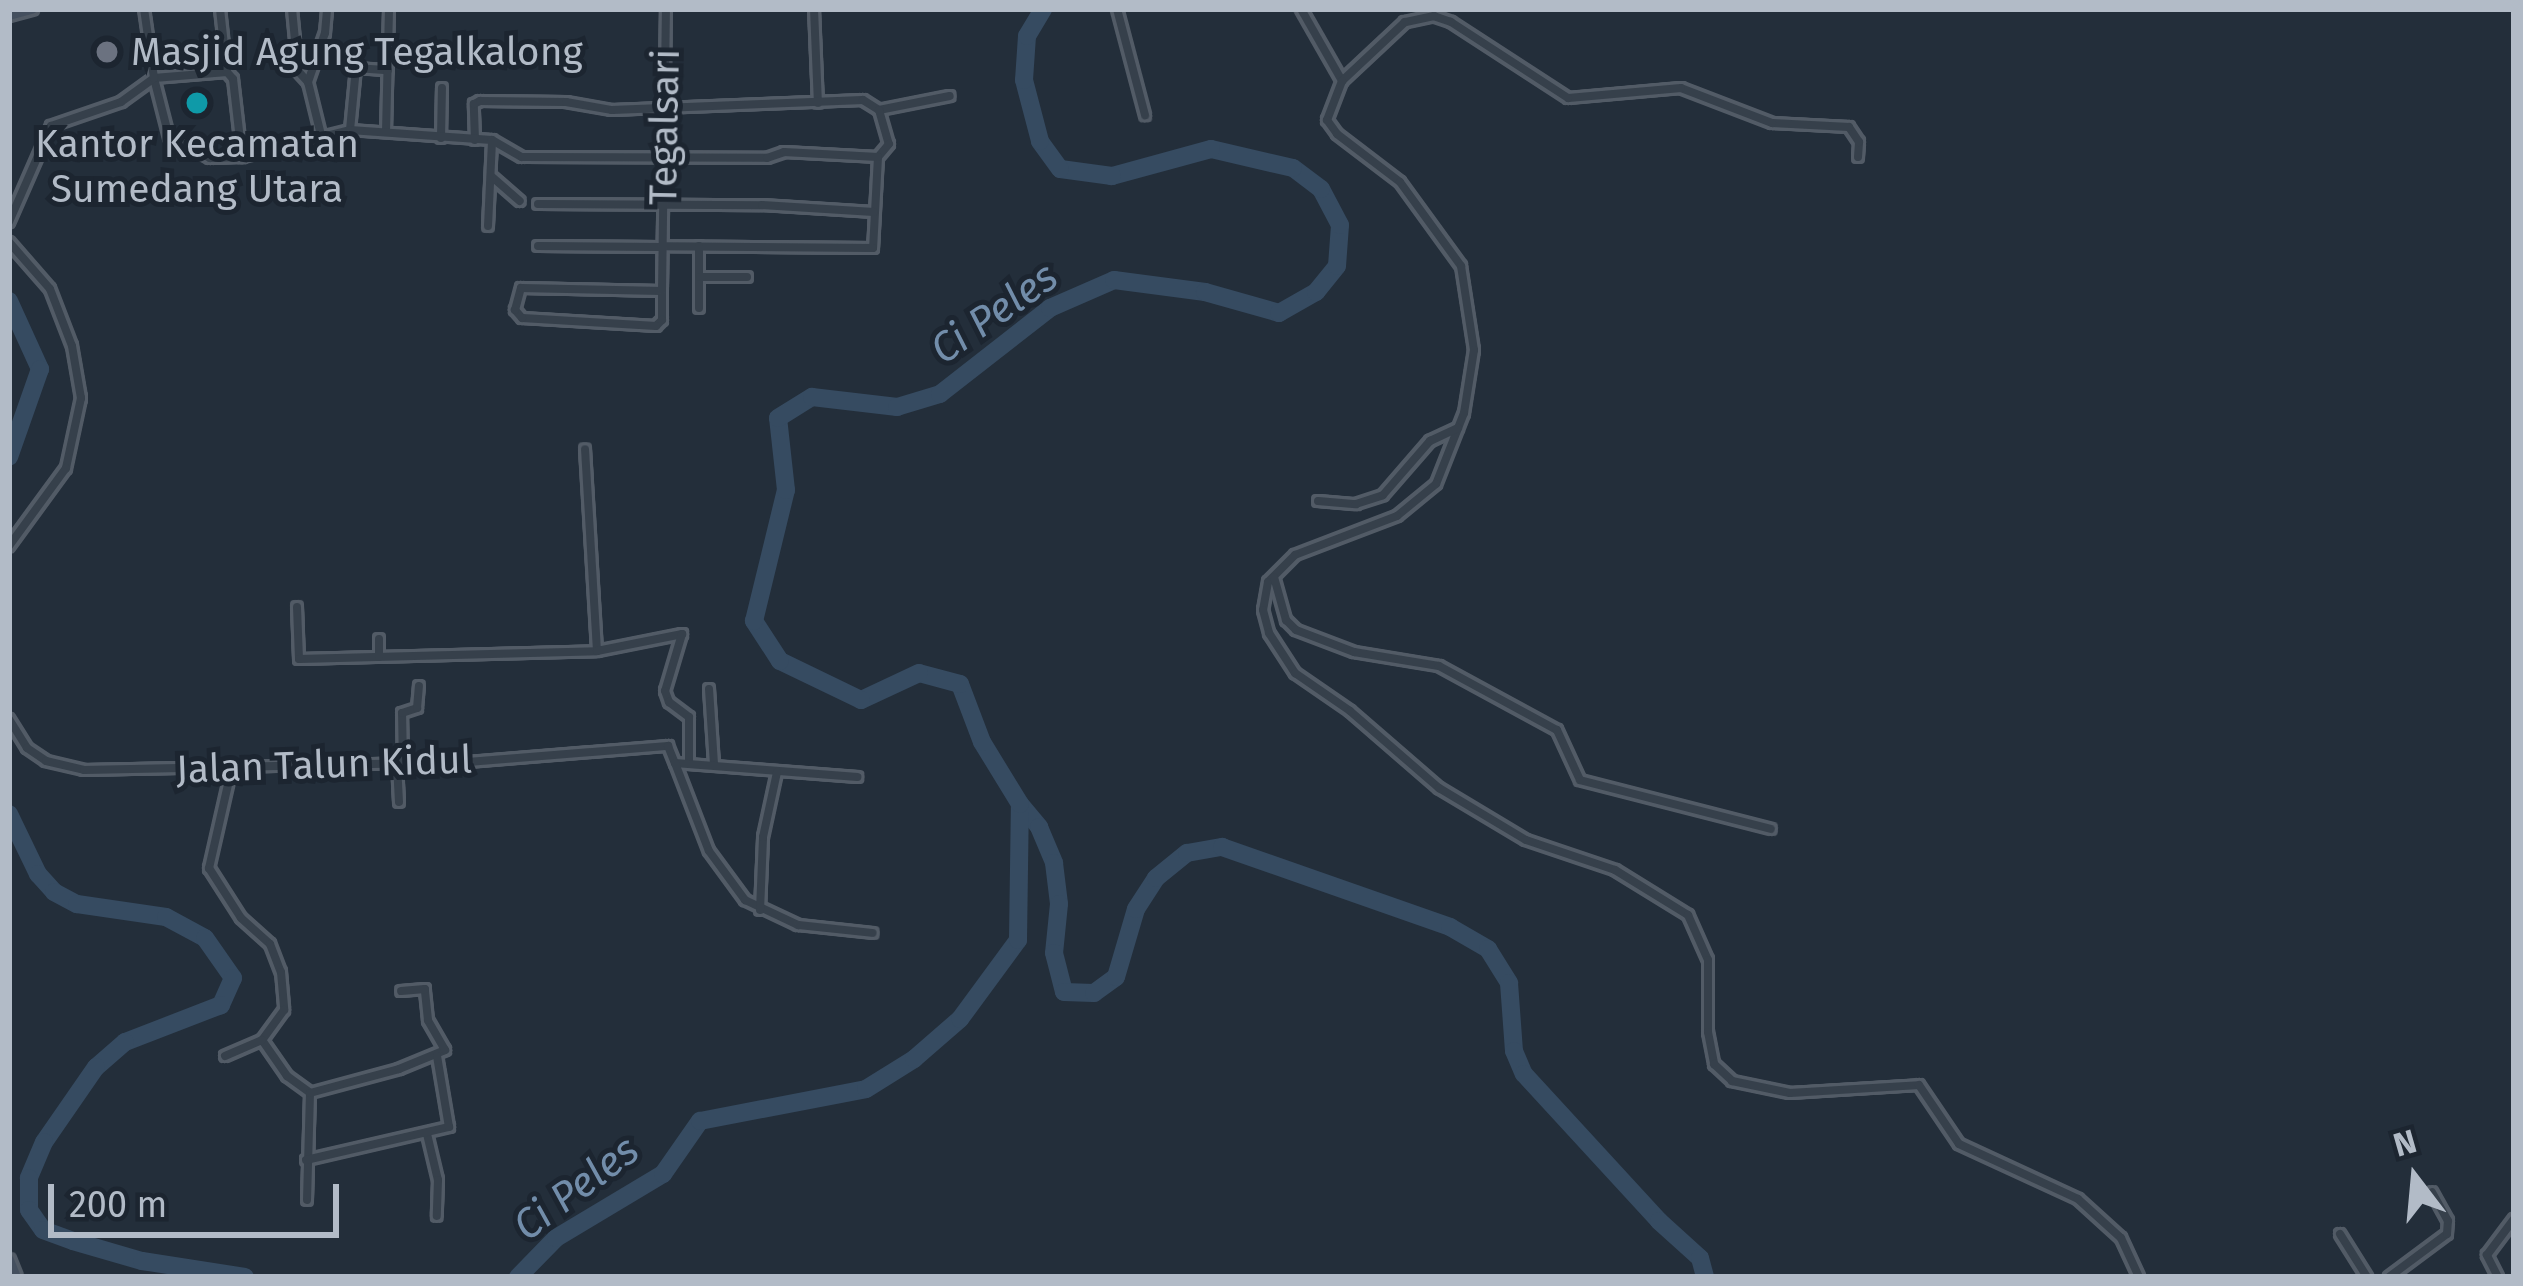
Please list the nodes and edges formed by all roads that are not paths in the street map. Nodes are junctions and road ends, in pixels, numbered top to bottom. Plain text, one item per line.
1 (32, 9) edge
2 (144, 9) edge
3 (220, 9) edge
4 (292, 9) edge
5 (327, 9) edge
6 (389, 9) edge
7 (666, 9) edge
8 (814, 9) edge
9 (1117, 9) edge
10 (1301, 9) edge
11 (15, 12) edge
12 (389, 70) junction
13 (227, 72) junction
14 (154, 78) junction
15 (1342, 81) junction
16 (308, 82) junction
17 (442, 88) dead end
18 (950, 96) dead end
19 (818, 104) junction
20 (668, 109) junction
21 (880, 110) junction
22 (1145, 115) dead end
23 (350, 130) junction
24 (386, 132) junction
25 (321, 135) junction
26 (441, 138) junction
27 (475, 140) junction
28 (492, 140) junction
29 (242, 157) junction
30 (665, 157) junction
31 (878, 157) junction
32 (1858, 157) dead end
33 (491, 176) junction
34 (520, 201) dead end
35 (538, 204) dead end
36 (663, 204) junction
37 (874, 212) junction
38 (9, 223) edge
39 (488, 226) dead end
40 (9, 242) edge
41 (538, 246) dead end
42 (662, 246) junction
43 (699, 246) junction
44 (700, 277) junction
45 (746, 277) dead end
46 (662, 291) junction
47 (699, 308) dead end
48 (1459, 428) junction
49 (585, 448) dead end
50 (1318, 501) dead end
51 (9, 546) edge
52 (1274, 575) junction
53 (298, 607) dead end
54 (379, 639) dead end
55 (597, 651) junction
56 (379, 656) junction
57 (419, 686) dead end
58 (709, 689) dead end
59 (9, 719) edge
60 (675, 763) junction
61 (689, 763) junction
62 (400, 764) junction
63 (714, 764) junction
64 (232, 767) junction
65 (778, 772) junction
66 (857, 777) dead end
67 (399, 802) dead end
68 (1771, 830) dead end
69 (760, 910) junction
70 (873, 933) dead end
71 (401, 991) dead end
72 (262, 1040) junction
73 (225, 1056) dead end
74 (436, 1056) junction
75 (310, 1093) junction
76 (427, 1134) junction
77 (305, 1160) junction
78 (2432, 1192) dead end
79 (307, 1200) dead end
80 (437, 1216) dead end
81 (2514, 1219) edge
82 (2341, 1234) dead end
83 (9, 1260) edge
84 (16, 1277) edge
85 (2140, 1277) edge
86 (2367, 1277) edge
87 (2390, 1277) edge
88 (2498, 1277) edge

1 - 11 street
2 - 14 street
3 - 13 street
4 - 16 street
5 - 16 street
6 - 12 street
7 - 20 street, Tegalsari
8 - 19 street
9 - 22 street
10 - 15 street
12 - 23 street
12 - 24 street
13 - 14 street
13 - 29 street
14 - 29 street
14 - 38 street
15 - 32 street
15 - 48 street
16 - 25 street
17 - 26 street
18 - 21 street
19 - 20 street
19 - 21 street
20 - 27 street
20 - 30 street, Tegalsari
21 - 31 street
23 - 24 street
23 - 25 street
24 - 26 street
25 - 29 street
26 - 27 street
27 - 28 street
28 - 30 street
28 - 33 street
30 - 31 street
30 - 36 street, Tegalsari
31 - 37 street
33 - 34 street
33 - 39 street
35 - 36 street
36 - 37 street
36 - 42 street, Tegalsari
37 - 43 street
40 - 51 street
41 - 42 street
42 - 43 street
42 - 46 street, Tegalsari
43 - 44 street
44 - 45 street
44 - 47 street
46 - 46 street
48 - 50 street
48 - 52 street
49 - 55 street
52 - 68 street
52 - 85 street
53 - 56 street
54 - 56 street
55 - 56 street
55 - 61 street
57 - 62 street
58 - 63 street
59 - 64 street, Jalan Talun Kidul
60 - 61 street
60 - 62 street, Jalan Talun Kidul
60 - 69 street
61 - 63 street
62 - 64 street, Jalan Talun Kidul
62 - 67 street
63 - 65 street
64 - 72 street
65 - 66 street
65 - 69 street
69 - 70 street
71 - 74 street
72 - 73 street
72 - 75 street
74 - 75 street
74 - 76 street
75 - 77 street
76 - 77 street
76 - 80 street
77 - 79 street
78 - 87 street
81 - 88 street
82 - 86 street
83 - 84 street

